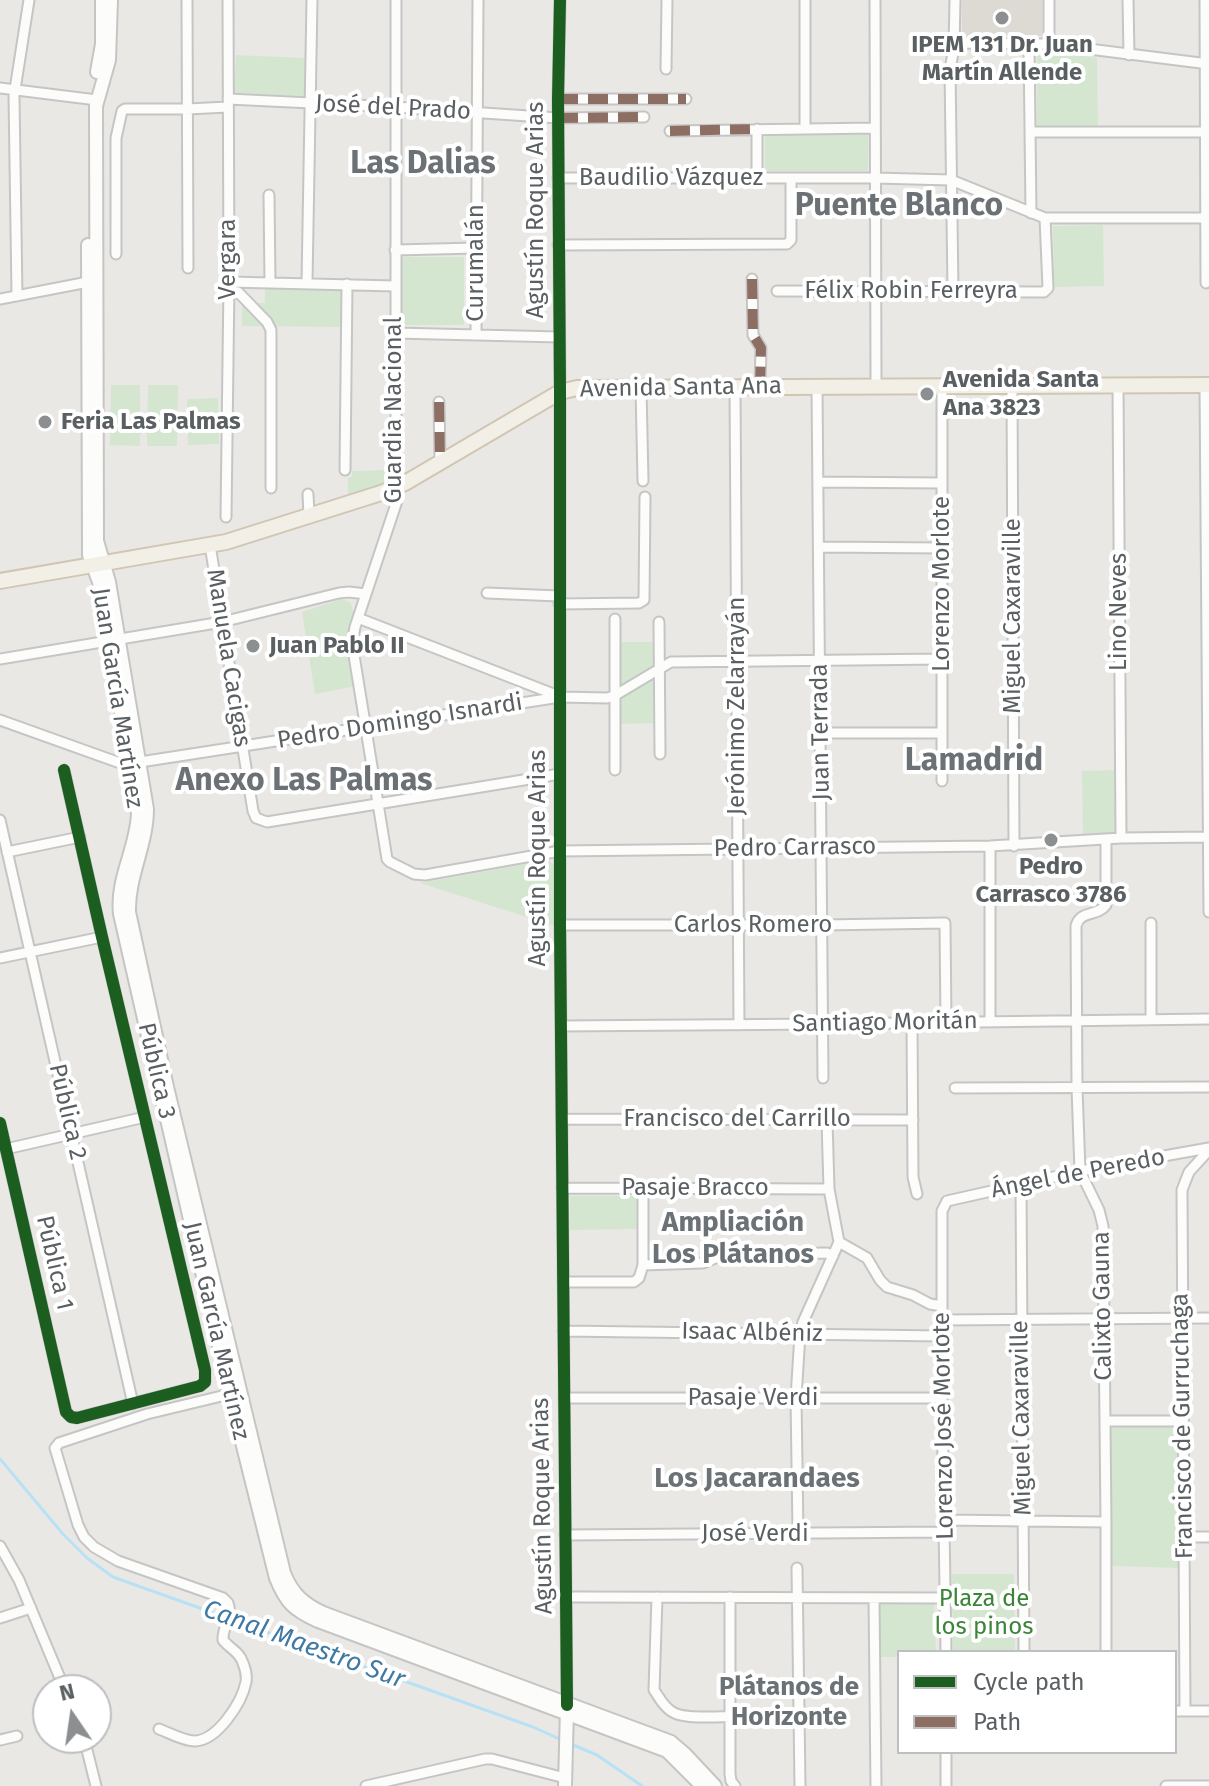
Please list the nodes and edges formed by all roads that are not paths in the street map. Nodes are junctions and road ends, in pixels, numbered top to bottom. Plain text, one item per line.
1 (29, 0) edge
2 (102, 0) edge
3 (111, 0) edge
4 (187, 0) edge
5 (228, 0) edge
6 (312, 0) edge
7 (396, 0) edge
8 (478, 0) edge
9 (560, 0) edge
10 (667, 0) edge
11 (805, 0) edge
12 (875, 0) edge
13 (955, 0) edge
14 (1049, 0) edge
15 (1128, 0) edge
16 (1205, 0) edge
17 (955, 43) junction
18 (1029, 44) junction
19 (1049, 44) junction
20 (1129, 55) junction
21 (1207, 64) edge
22 (666, 69) dead end
23 (0, 88) edge
24 (15, 89) junction
25 (558, 99) junction
26 (686, 99) dead end
27 (93, 100) junction
28 (228, 103) junction
29 (310, 103) junction
30 (395, 107) junction
31 (187, 109) junction
32 (477, 113) junction
33 (644, 117) dead end
34 (558, 118) junction
35 (875, 128) junction
36 (757, 129) junction
37 (805, 129) junction
38 (670, 131) dead end
39 (1030, 132) junction
40 (1207, 132) edge
41 (558, 178) junction
42 (757, 178) junction
43 (875, 178) junction
44 (791, 179) junction
45 (951, 180) junction
46 (269, 195) dead end
47 (1031, 213) junction
48 (1045, 218) junction
49 (1208, 218) edge
50 (558, 245) junction
51 (476, 248) junction
52 (395, 250) junction
53 (116, 254) dead end
54 (188, 268) dead end
55 (752, 279) dead end
56 (88, 282) junction
57 (270, 282) junction
58 (307, 283) junction
59 (1206, 283) dead end
60 (347, 284) junction
61 (395, 286) junction
62 (229, 287) junction
63 (777, 291) dead end
64 (877, 291) junction
65 (953, 291) junction
66 (17, 296) junction
67 (0, 299) edge
68 (395, 333) junction
69 (476, 335) junction
70 (559, 337) junction
71 (1118, 385) junction
72 (1207, 385) edge
73 (876, 386) junction
74 (942, 386) junction
75 (1012, 386) junction
76 (735, 387) junction
77 (760, 387) junction
78 (817, 387) junction
79 (641, 388) junction
80 (560, 392) junction
81 (439, 402) dead end
82 (440, 461) junction
83 (345, 470) dead end
84 (643, 481) dead end
85 (818, 482) junction
86 (942, 483) junction
87 (397, 487) junction
88 (271, 488) dead end
89 (308, 494) dead end
90 (645, 497) dead end
91 (309, 515) junction
92 (226, 517) dead end
93 (210, 545) junction
94 (819, 547) junction
95 (942, 548) junction
96 (98, 564) junction
97 (0, 581) edge
98 (487, 593) dead end
99 (366, 594) junction
100 (559, 600) junction
101 (358, 618) junction
102 (615, 619) dead end
103 (222, 622) junction
104 (659, 622) dead end
105 (114, 641) junction
106 (0, 659) edge
107 (942, 659) junction
108 (820, 661) junction
109 (737, 662) junction
110 (659, 669) junction
111 (614, 696) junction
112 (560, 697) junction
113 (1208, 702) edge
114 (0, 720) edge
115 (365, 727) junction
116 (821, 733) junction
117 (942, 733) junction
118 (243, 746) junction
119 (660, 754) dead end
120 (135, 763) junction
121 (64, 770) dead end
122 (615, 770) dead end
123 (560, 774) junction
124 (942, 781) dead end
125 (378, 804) junction
126 (0, 820) edge
127 (80, 837) junction
128 (1208, 837) edge
129 (1121, 838) junction
130 (1106, 839) junction
131 (990, 846) junction
132 (1014, 846) junction
133 (822, 848) junction
134 (738, 849) junction
135 (560, 851) junction
136 (7, 852) junction
137 (387, 859) joint
138 (1209, 912) edge
139 (1151, 923) dead end
140 (560, 925) junction
141 (738, 925) junction
142 (823, 925) junction
143 (102, 937) junction
144 (31, 952) junction
145 (0, 958) edge
146 (1151, 1019) junction
147 (1209, 1019) edge
148 (1076, 1020) junction
149 (990, 1021) junction
150 (912, 1022) junction
151 (946, 1022) junction
152 (824, 1024) junction
153 (739, 1025) junction
154 (561, 1026) junction
155 (823, 1078) dead end
156 (1209, 1087) edge
157 (955, 1088) dead end
158 (1077, 1088) junction
159 (145, 1117) junction
160 (562, 1119) junction
161 (827, 1120) junction
162 (913, 1120) junction
163 (0, 1123) edge
164 (72, 1134) junction
165 (6, 1149) junction
166 (1209, 1149) edge
167 (1080, 1171) junction
168 (1021, 1185) junction
169 (562, 1188) junction
170 (643, 1188) junction
171 (829, 1189) junction
172 (917, 1194) dead end
173 (947, 1201) joint
174 (839, 1242) junction
175 (833, 1256) junction
176 (643, 1265) junction
177 (563, 1282) junction
178 (942, 1306) junction
179 (1181, 1318) junction
180 (1209, 1318) edge
181 (1104, 1319) junction
182 (942, 1320) junction
183 (1021, 1320) junction
184 (563, 1331) junction
185 (800, 1334) junction
186 (942, 1336) junction
187 (230, 1394) junction
188 (564, 1398) junction
189 (796, 1398) junction
190 (942, 1398) junction
191 (133, 1404) junction
192 (1105, 1421) junction
193 (1182, 1421) junction
194 (945, 1520) junction
195 (1023, 1522) junction
196 (1106, 1522) junction
197 (945, 1532) junction
198 (798, 1533) junction
199 (565, 1535) junction
200 (1184, 1537) junction
201 (1209, 1537) edge
202 (0, 1546) edge
203 (797, 1568) dead end
204 (574, 1597) dead end
205 (657, 1597) junction
206 (730, 1597) junction
207 (798, 1597) junction
208 (874, 1598) junction
209 (946, 1598) junction
210 (31, 1608) junction
211 (0, 1618) edge
212 (946, 1650) edge
213 (1024, 1650) edge
214 (1106, 1650) edge
215 (58, 1674) edge
216 (567, 1710) junction
217 (1180, 1711) edge
218 (1209, 1711) edge
219 (730, 1717) junction
220 (159, 1729) dead end
221 (17, 1736) dead end
222 (0, 1740) edge
223 (88, 1754) edge
224 (946, 1754) edge
225 (411, 1781) edge
226 (565, 1782) edge
227 (96, 1786) edge
228 (366, 1786) edge
229 (702, 1786) edge
230 (715, 1786) edge
231 (735, 1786) edge
232 (800, 1786) edge
233 (876, 1786) edge
234 (946, 1786) edge
235 (1166, 1786) edge
236 (1209, 1786) edge

1 - 24 street
2 - 27 main road, Juan García Martínez
3 - 27 main road, Juan García Martínez
4 - 31 street
5 - 28 street, Vergara
6 - 29 street
7 - 30 street, Guardia Nacional
8 - 32 street, Curumalán
9 - 25 street, Agustín Roque Arias
10 - 22 street
11 - 37 street
12 - 35 street
13 - 17 street
14 - 19 street
15 - 20 street
16 - 21 street
17 - 18 street
17 - 45 street
18 - 19 street
18 - 39 street
19 - 20 street
20 - 21 street
21 - 40 street
23 - 24 street
24 - 27 street
24 - 66 street
25 - 26 street
25 - 34 street, Agustín Roque Arias
27 - 56 main road, Juan García Martínez
27 - 96 main road, Juan García Martínez
28 - 29 street, José del Prado
28 - 31 street, José del Prado
28 - 62 street, Vergara
29 - 30 street, José del Prado
29 - 58 street
30 - 32 street, José del Prado
30 - 52 street, Guardia Nacional
31 - 53 street, José del Prado
31 - 54 street
32 - 34 street, José del Prado
32 - 51 street, Curumalán
33 - 34 street, José del Prado
34 - 41 street, Agustín Roque Arias
35 - 37 street
35 - 43 street
36 - 37 street
36 - 38 street
36 - 42 street
39 - 40 street
39 - 47 street
40 - 49 street
41 - 42 street, Baudilio Vázquez
41 - 50 street, Agustín Roque Arias
42 - 44 street, Baudilio Vázquez
43 - 44 street, Baudilio Vázquez
43 - 45 street, Baudilio Vázquez
43 - 64 street
44 - 50 street
45 - 47 street, Baudilio Vázquez
45 - 65 street
46 - 57 street
47 - 48 street, Baudilio Vázquez
48 - 49 street, Baudilio Vázquez
48 - 65 street, Félix Robin Ferreyra
49 - 59 street
50 - 70 street, Agustín Roque Arias
51 - 52 street
51 - 69 street, Curumalán
52 - 61 street, Guardia Nacional
55 - 77 street
56 - 66 street
56 - 96 main road, Juan García Martínez
57 - 58 street
57 - 62 street
58 - 60 street
60 - 61 street
60 - 83 street
61 - 68 street, Guardia Nacional
62 - 88 street
62 - 92 street, Vergara
63 - 64 street, Félix Robin Ferreyra
64 - 65 street, Félix Robin Ferreyra
64 - 73 street
66 - 67 street
68 - 69 street
68 - 87 street, Guardia Nacional
69 - 70 street
70 - 80 street, Agustín Roque Arias
71 - 72 main road, Avenida Santa Ana
71 - 75 main road, Avenida Santa Ana
71 - 129 street, Lino Neves
72 - 113 street
73 - 74 main road, Avenida Santa Ana
73 - 78 main road, Avenida Santa Ana
74 - 75 main road, Avenida Santa Ana
74 - 86 street, Lorenzo Morlote
75 - 132 street, Miguel Caxaraville
76 - 77 main road, Avenida Santa Ana
76 - 79 main road, Avenida Santa Ana
76 - 109 street, Jerónimo Zelarrayán
77 - 78 main road, Avenida Santa Ana
78 - 85 street, Juan Terrada
79 - 80 main road, Avenida Santa Ana
79 - 84 street
80 - 82 main road, Avenida Santa Ana
80 - 100 street, Agustín Roque Arias
81 - 82 street
82 - 87 main road, Avenida Santa Ana
85 - 86 street
85 - 94 street, Juan Terrada
86 - 95 street, Lorenzo Morlote
87 - 91 main road, Avenida Santa Ana
87 - 99 street, Guardia Nacional
89 - 91 street
90 - 100 street
91 - 93 main road, Avenida Santa Ana
93 - 96 main road, Avenida Santa Ana
93 - 103 street, Manuela Cacigas
94 - 95 street
94 - 108 street, Juan Terrada
95 - 107 street, Lorenzo Morlote
96 - 97 main road, Avenida Santa Ana
96 - 105 main road, Juan García Martínez
98 - 100 street
99 - 101 street, Guardia Nacional
99 - 103 street
100 - 112 street, Agustín Roque Arias
101 - 112 street
101 - 115 street, Guardia Nacional
102 - 111 street
103 - 105 street
103 - 118 street, Manuela Cacigas
104 - 110 street
105 - 106 street
105 - 120 main road, Juan García Martínez
107 - 108 street, Pedro Domingo Isnardi
107 - 117 street, Lorenzo Morlote
108 - 109 street, Pedro Domingo Isnardi
108 - 116 street, Juan Terrada
109 - 110 street, Pedro Domingo Isnardi
109 - 134 street, Jerónimo Zelarrayán
110 - 111 street, Pedro Domingo Isnardi
110 - 119 street
111 - 112 street, Pedro Domingo Isnardi
111 - 122 street
112 - 115 street, Pedro Domingo Isnardi
112 - 123 street, Agustín Roque Arias
113 - 128 street
114 - 120 street, Pedro Domingo Isnardi
115 - 118 street, Pedro Domingo Isnardi
115 - 125 street, Guardia Nacional
116 - 117 street
116 - 133 street, Juan Terrada
117 - 124 street, Lorenzo Morlote
118 - 120 street, Pedro Domingo Isnardi
118 - 125 street, Manuela Cacigas
120 - 187 main road, Juan García Martínez
120 - 216 main road, Juan García Martínez
121 - 127 street, Pública 3
123 - 125 street
123 - 135 street, Agustín Roque Arias
125 - 137 street, Guardia Nacional
126 - 136 street, Pública 2
127 - 136 street
127 - 143 street, Pública 3
128 - 129 street, Pedro Carrasco
128 - 138 street
129 - 130 street, Pedro Carrasco
130 - 132 street, Pedro Carrasco
130 - 148 street, Calixto Gauna
131 - 132 street, Pedro Carrasco
131 - 133 street, Pedro Carrasco
131 - 149 street
133 - 134 street, Pedro Carrasco
133 - 142 street, Juan Terrada
134 - 135 street, Pedro Carrasco
134 - 141 street, Jerónimo Zelarrayán
135 - 137 street, Pedro Carrasco
135 - 140 street, Agustín Roque Arias
136 - 144 street, Pública 2
139 - 146 street
140 - 141 street, Carlos Romero
140 - 154 street, Agustín Roque Arias
141 - 142 street, Carlos Romero
141 - 153 street, Jerónimo Zelarrayán
142 - 151 street, Carlos Romero
142 - 152 street, Juan Terrada
143 - 144 street
143 - 159 street, Pública 3
144 - 145 street
144 - 164 street, Pública 2
146 - 147 street, Santiago Moritán
146 - 148 street, Santiago Moritán
148 - 149 street, Santiago Moritán
148 - 158 street, Calixto Gauna
149 - 151 street, Santiago Moritán
150 - 151 street, Santiago Moritán
150 - 152 street, Santiago Moritán
150 - 162 street
152 - 153 street, Santiago Moritán
152 - 155 street, Juan Terrada
153 - 154 street, Santiago Moritán
154 - 160 street, Agustín Roque Arias
156 - 158 street
157 - 158 street
158 - 167 street, Calixto Gauna
159 - 164 street
159 - 191 street, Pública 3
160 - 161 street, Francisco del Carrillo
160 - 169 street, Agustín Roque Arias
161 - 162 street, Francisco del Carrillo
161 - 171 street
162 - 172 street
163 - 165 street, Pública 1
164 - 165 street
164 - 191 street, Pública 2
165 - 191 street, Pública 1
166 - 167 street, Ángel de Peredo
166 - 179 street, Francisco de Gurruchaga
167 - 168 street, Ángel de Peredo
167 - 181 street, Calixto Gauna
168 - 173 street, Ángel de Peredo
168 - 183 street, Miguel Caxaraville
169 - 170 street, Pasaje Bracco
169 - 177 street, Agustín Roque Arias
170 - 171 street, Pasaje Bracco
170 - 176 street
171 - 174 street
173 - 178 street, Lorenzo José Morlote
174 - 175 street
174 - 178 street
175 - 176 street
175 - 185 street
176 - 177 street
177 - 184 street, Agustín Roque Arias
178 - 182 street, Lorenzo José Morlote
179 - 180 street
179 - 181 street
179 - 193 street, Francisco de Gurruchaga
181 - 183 street
181 - 192 street, Calixto Gauna
182 - 183 street
182 - 186 street, Lorenzo José Morlote
183 - 195 street, Miguel Caxaraville
184 - 185 street, Isaac Albéniz
184 - 188 street, Agustín Roque Arias
185 - 186 street, Isaac Albéniz
185 - 189 street
186 - 190 street, Lorenzo José Morlote
187 - 216 main road, Juan García Martínez
187 - 220 street
188 - 189 street, Pasaje Verdi
188 - 199 street, Agustín Roque Arias
189 - 190 street, Pasaje Verdi
189 - 198 street
190 - 194 street, Lorenzo José Morlote
192 - 193 street
192 - 196 street, Calixto Gauna
193 - 200 street, Francisco de Gurruchaga
194 - 195 street
194 - 197 street, Lorenzo José Morlote
195 - 196 street
195 - 213 street, Miguel Caxaraville
196 - 214 street, Calixto Gauna
197 - 198 street, José Verdi
197 - 209 street, Lorenzo José Morlote
198 - 199 street, José Verdi
199 - 216 street, Agustín Roque Arias
200 - 201 street
200 - 217 street, Francisco de Gurruchaga
202 - 210 street
203 - 207 street
204 - 205 street
205 - 206 street
205 - 219 street
206 - 207 street
206 - 219 street
207 - 208 street
207 - 232 street
208 - 209 street
208 - 233 street
209 - 212 street, Lorenzo José Morlote
210 - 211 street
210 - 215 street
216 - 226 main road
216 - 229 main road
216 - 230 main road
217 - 218 street
219 - 231 street
221 - 222 street
223 - 227 street
224 - 234 street
225 - 226 street
225 - 228 street
235 - 236 street

